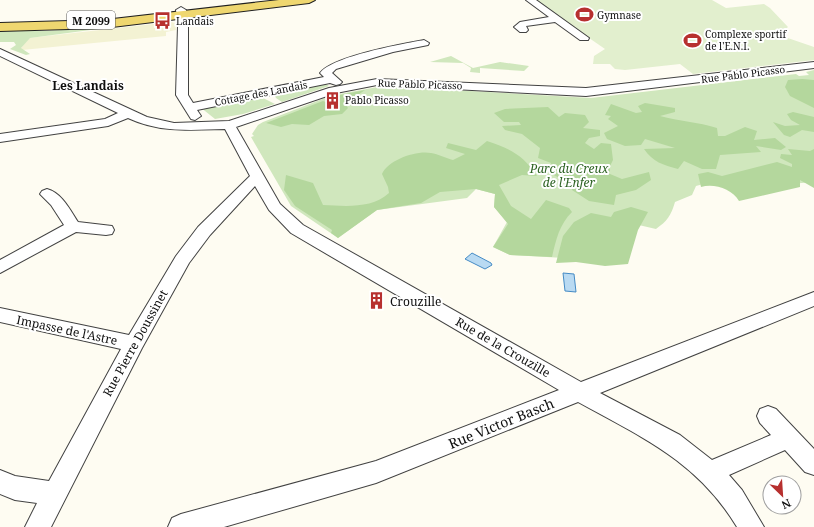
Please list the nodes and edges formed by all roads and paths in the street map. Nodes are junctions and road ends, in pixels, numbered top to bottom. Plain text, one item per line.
1 (272, 0) edge
2 (309, 0) edge
3 (530, 0) edge
4 (181, 13) junction
5 (557, 19) junction
6 (0, 22) edge
7 (0, 27) edge
8 (523, 30) dead end
9 (584, 38) dead end
10 (424, 42) dead end
11 (0, 52) edge
12 (814, 65) edge
13 (332, 79) junction
14 (343, 87) junction
15 (189, 108) junction
16 (129, 113) junction
17 (229, 125) junction
18 (196, 127) junction
19 (0, 138) edge
20 (258, 178) junction
21 (48, 194) dead end
22 (73, 226) junction
23 (106, 230) dead end
24 (0, 267) edge
25 (810, 307) edge
26 (0, 315) edge
27 (134, 344) junction
28 (580, 392) junction
29 (768, 416) dead end
30 (789, 438) junction
31 (813, 464) edge
32 (710, 472) junction
33 (0, 482) edge
34 (55, 494) junction
35 (38, 527) edge
36 (182, 527) edge
37 (751, 527) edge

1 - 4 main road, M 2099
2 - 4 main road, M 2099
3 - 5 street
4 - 6 main road, M 2099
4 - 7 main road, M 2099
4 - 15 street
5 - 8 street
5 - 9 street
10 - 13 street
11 - 16 street, Rue Pablo Picasso
12 - 14 street, Rue Pablo Picasso
13 - 14 street
13 - 15 street, Cottage des Landais
14 - 17 street, Rue Pablo Picasso
15 - 18 street
16 - 18 street, Rue Pablo Picasso
16 - 19 street
17 - 18 street, Rue Pablo Picasso
17 - 20 street, Rue de la Crouzille
20 - 27 street, Rue Pierre Doussinet
20 - 28 street, Rue de la Crouzille
21 - 22 street
22 - 23 street
22 - 24 street
25 - 28 street, Rue Victor Basch
26 - 27 street, Impasse de l'Astre
27 - 34 street, Rue Pierre Doussinet
28 - 32 street, Rue de la Crouzille
28 - 36 street, Rue Victor Basch
29 - 30 street
30 - 31 street
30 - 32 street
32 - 37 street, Rue de la Crouzille
33 - 34 street
34 - 35 street, Rue Pierre Doussinet

